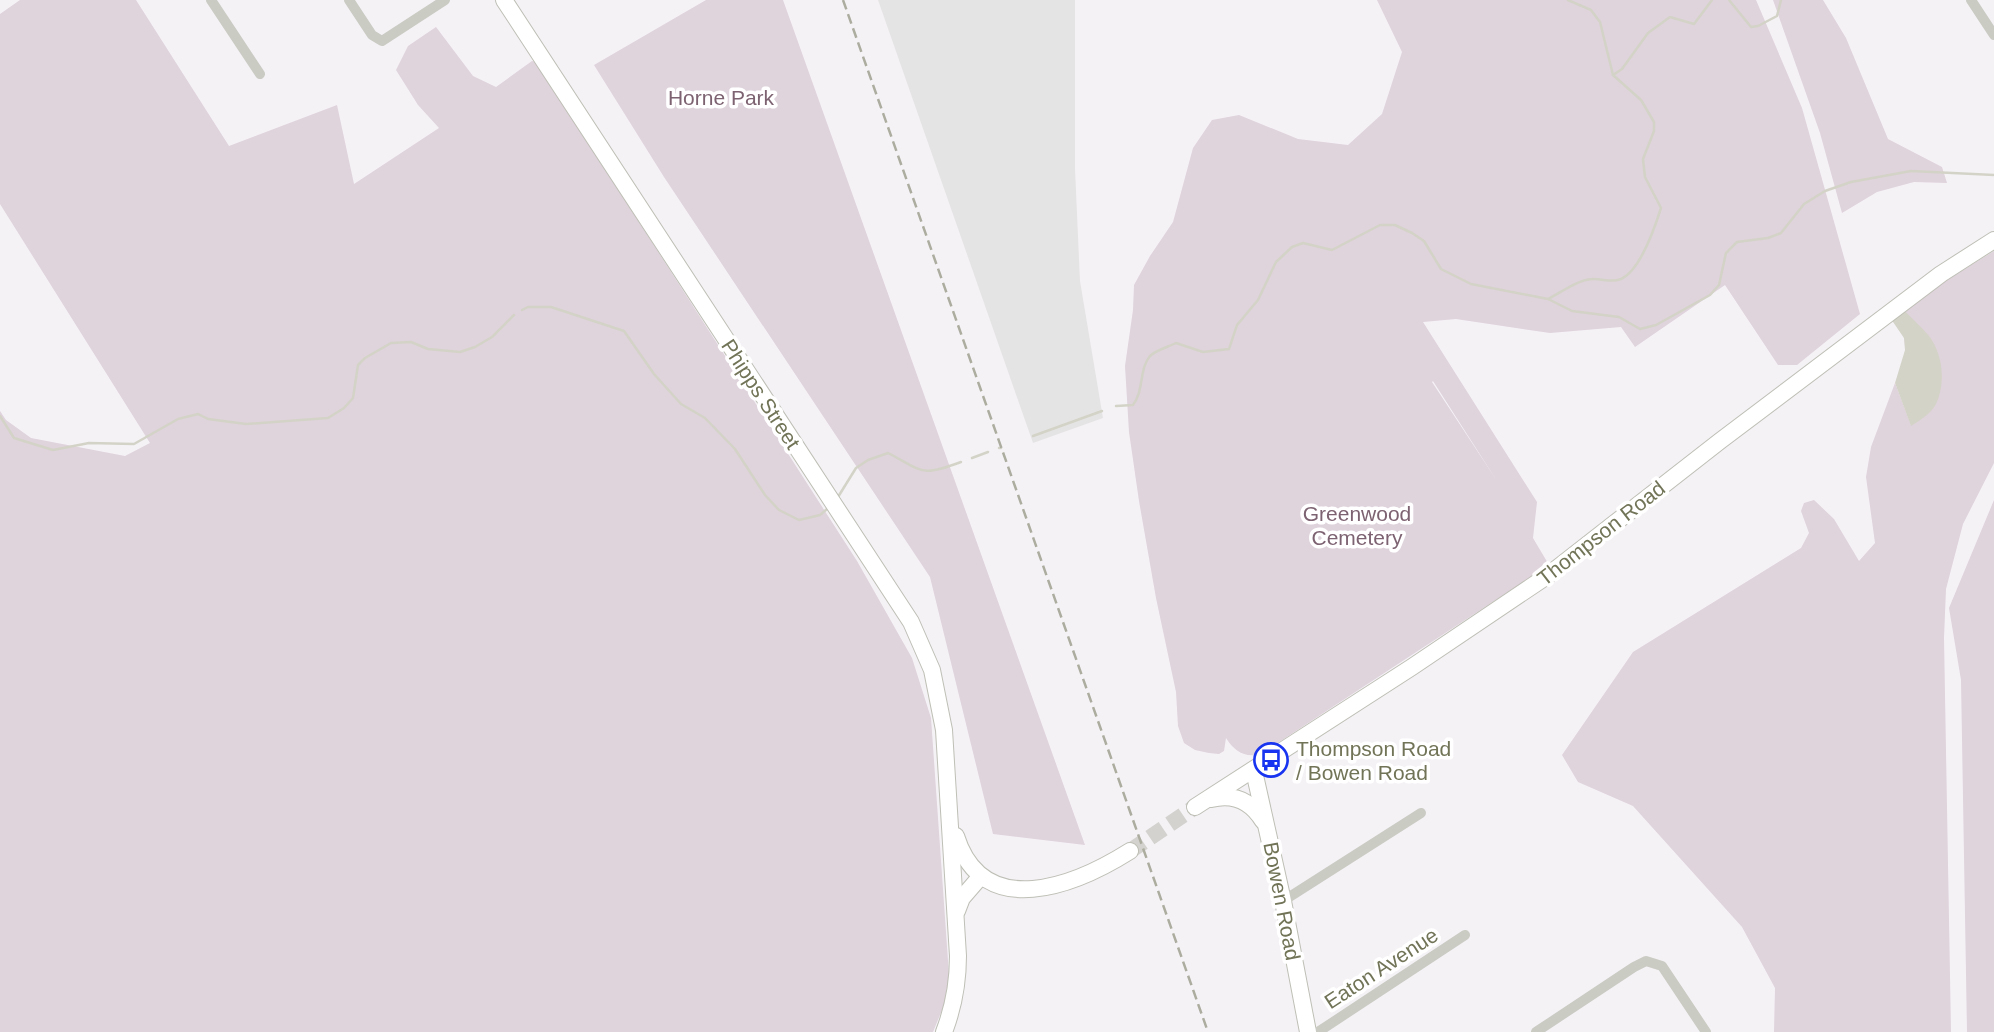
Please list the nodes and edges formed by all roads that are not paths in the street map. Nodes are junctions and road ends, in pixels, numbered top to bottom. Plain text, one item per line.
1 (211, 0) edge
2 (349, 0) edge
3 (445, 0) edge
4 (504, 0) edge
5 (1971, 0) edge
6 (1994, 35) edge
7 (260, 74) dead end
8 (1994, 240) edge
9 (1254, 771) junction
10 (950, 813) junction
11 (1421, 813) dead end
12 (1270, 839) junction
13 (1130, 851) tunnel mouth
14 (981, 876) junction
15 (1283, 901) junction
16 (956, 916) junction
17 (1465, 935) dead end
18 (944, 1032) edge
19 (1308, 1032) edge
20 (1318, 1032) edge
21 (1536, 1032) edge
22 (1706, 1032) edge

1 - 7 street
2 - 3 street
4 - 10 main road, Phipps Street
5 - 6 street
8 - 9 main road, Thompson Road
9 - 12 main road, Bowen Road
9 - 12 main road, Thompson Road
10 - 14 main road
10 - 16 main road
11 - 15 street
12 - 15 main road, Bowen Road
13 - 14 main road
14 - 16 main road
15 - 19 main road, Bowen Road
16 - 18 main road
17 - 20 street, Eaton Avenue
21 - 22 street

